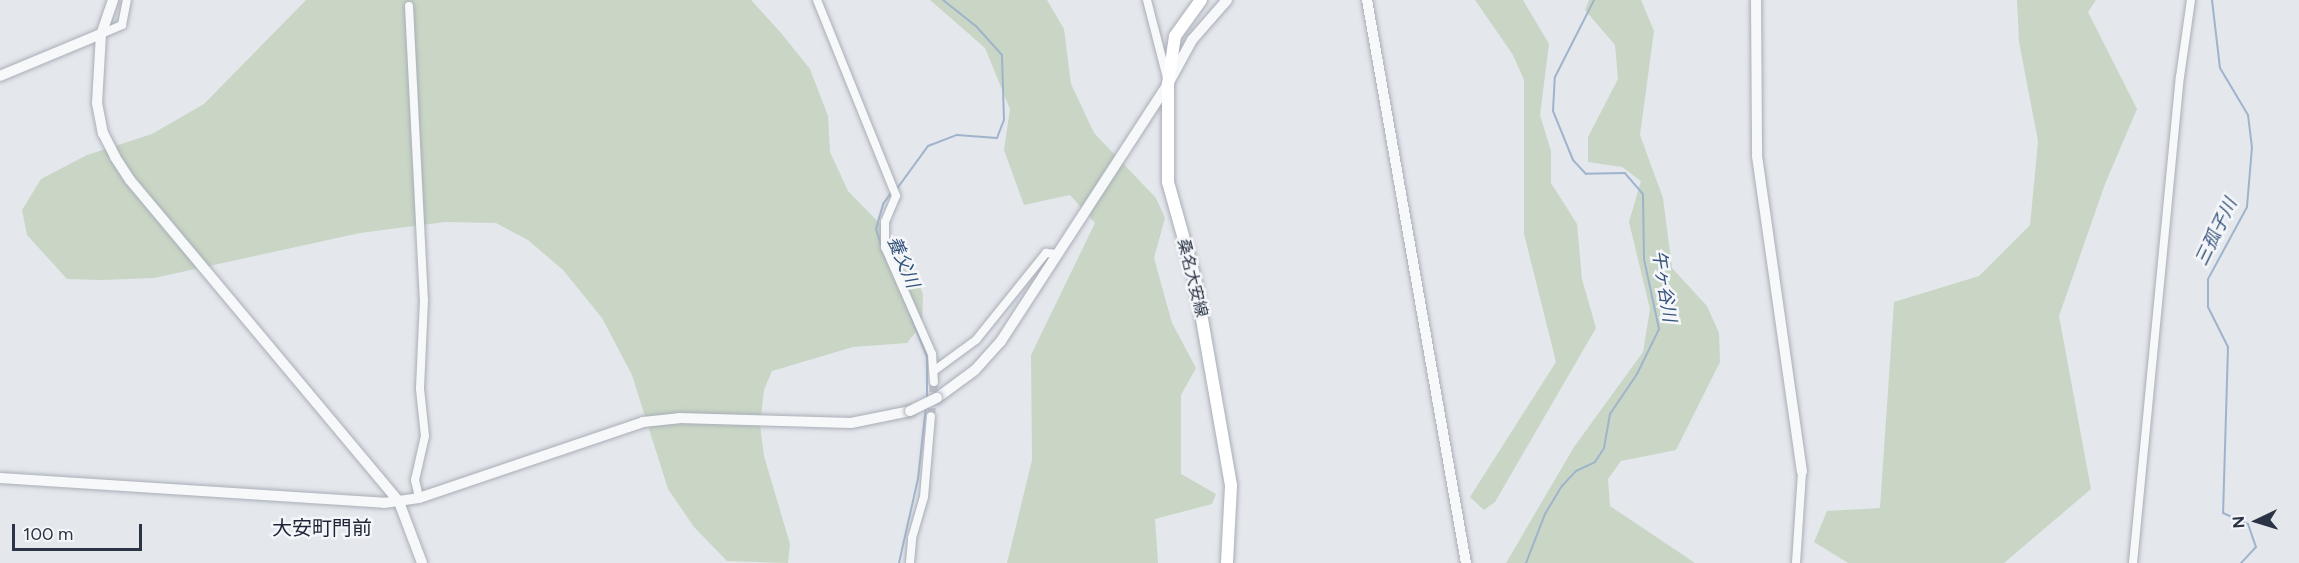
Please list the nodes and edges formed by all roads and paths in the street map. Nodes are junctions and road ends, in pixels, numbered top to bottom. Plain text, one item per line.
1 (113, 0) edge
2 (128, 0) edge
3 (818, 0) edge
4 (1147, 0) edge
5 (1201, 0) edge
6 (1227, 0) edge
7 (1367, 0) edge
8 (1756, 0) edge
9 (2191, 0) edge
10 (408, 6) dead end
11 (101, 34) junction
12 (0, 76) edge
13 (1168, 84) junction
14 (1055, 258) junction
15 (935, 370) junction
16 (934, 382) tunnel mouth
17 (931, 416) tunnel mouth
18 (1802, 472) joint
19 (0, 478) edge
20 (419, 498) junction
21 (399, 502) junction
22 (422, 563) edge
23 (910, 563) edge
24 (1227, 563) edge
25 (1466, 563) edge
26 (1796, 563) edge
27 (2133, 563) edge

1 - 11 street
2 - 11 street
3 - 15 street
4 - 13 street
5 - 13 main road, 桑名大安線
6 - 13 street
7 - 25 street
8 - 18 street
9 - 27 street
10 - 20 street
11 - 12 street
11 - 21 street
13 - 14 street
13 - 24 main road, 桑名大安線
14 - 15 street
14 - 20 street, bridge
15 - 16 street
17 - 23 street
18 - 26 street
19 - 21 street
20 - 21 street
21 - 22 street

